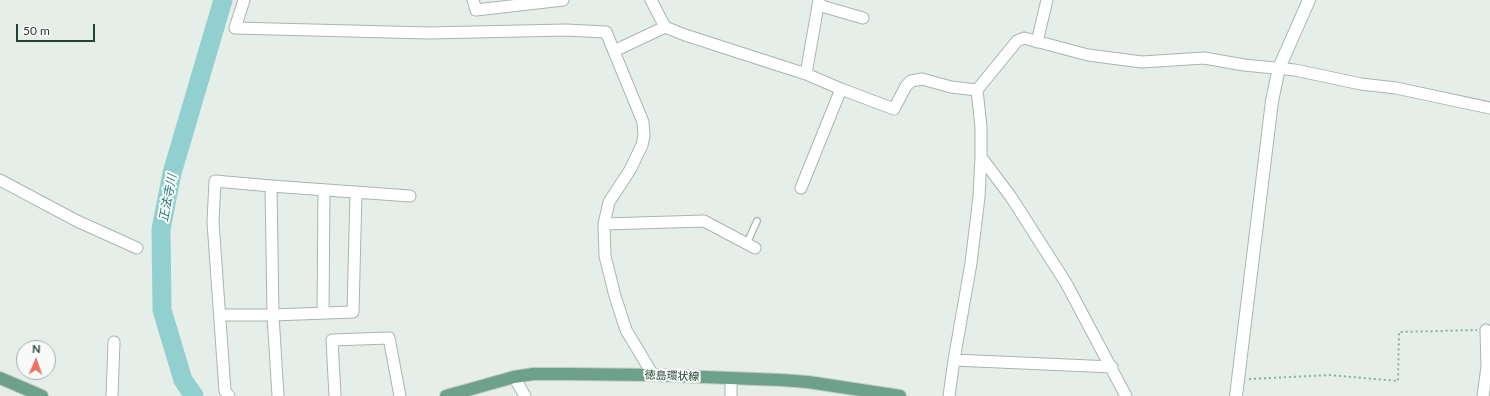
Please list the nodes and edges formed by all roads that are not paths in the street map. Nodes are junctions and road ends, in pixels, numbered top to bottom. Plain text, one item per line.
1 (244, 0) edge
2 (473, 0) edge
3 (563, 0) edge
4 (1047, 0) edge
5 (1309, 0) edge
6 (653, 2) edge
7 (819, 3) edge
8 (863, 18) dead end
9 (665, 26) junction
10 (1037, 42) junction
11 (614, 52) junction
12 (1279, 68) junction
13 (806, 74) junction
14 (842, 89) junction
15 (977, 90) junction
16 (1490, 108) edge
17 (981, 157) junction
18 (0, 180) edge
19 (271, 186) junction
20 (801, 188) dead end
21 (324, 190) junction
22 (356, 192) junction
23 (410, 196) dead end
24 (757, 222) dead end
25 (604, 224) junction
26 (751, 245) joint
27 (137, 248) dead end
28 (323, 313) junction
29 (220, 315) junction
30 (273, 315) junction
31 (1486, 330) road end
32 (114, 342) dead end
33 (954, 360) junction
34 (1112, 367) junction
35 (1489, 367) edge
36 (653, 375) junction
37 (514, 377) junction
38 (0, 378) edge
39 (731, 378) junction
40 (42, 396) edge
41 (112, 396) edge
42 (229, 396) edge
43 (278, 396) edge
44 (335, 396) edge
45 (400, 396) edge
46 (446, 396) edge
47 (526, 396) edge
48 (731, 396) edge
49 (900, 396) edge
50 (949, 396) edge
51 (1126, 396) edge
52 (1236, 396) edge
53 (1483, 396) edge

1 - 11 street
2 - 3 street
4 - 10 street
5 - 12 street
6 - 9 street
7 - 8 street
7 - 13 street
9 - 11 street
9 - 13 street
10 - 12 street
10 - 15 street
11 - 25 street
12 - 16 street
12 - 52 street
13 - 14 street
14 - 15 street
14 - 20 street
15 - 17 street
17 - 33 street
17 - 34 street
18 - 27 street
19 - 21 street
19 - 29 street
19 - 30 street
21 - 22 street
21 - 28 street
22 - 23 street
22 - 28 street
24 - 26 lane
25 - 26 street
25 - 36 street
28 - 30 street
29 - 30 street
29 - 42 street
30 - 43 street
31 - 35 street
32 - 41 street
33 - 34 street
33 - 50 street
34 - 51 street
35 - 53 street
36 - 37 main road, 徳島環状線
36 - 39 main road, 徳島環状線
37 - 46 main road, 徳島環状線
37 - 47 street
38 - 40 main road
39 - 48 street
39 - 49 main road, 徳島環状線
44 - 45 street

